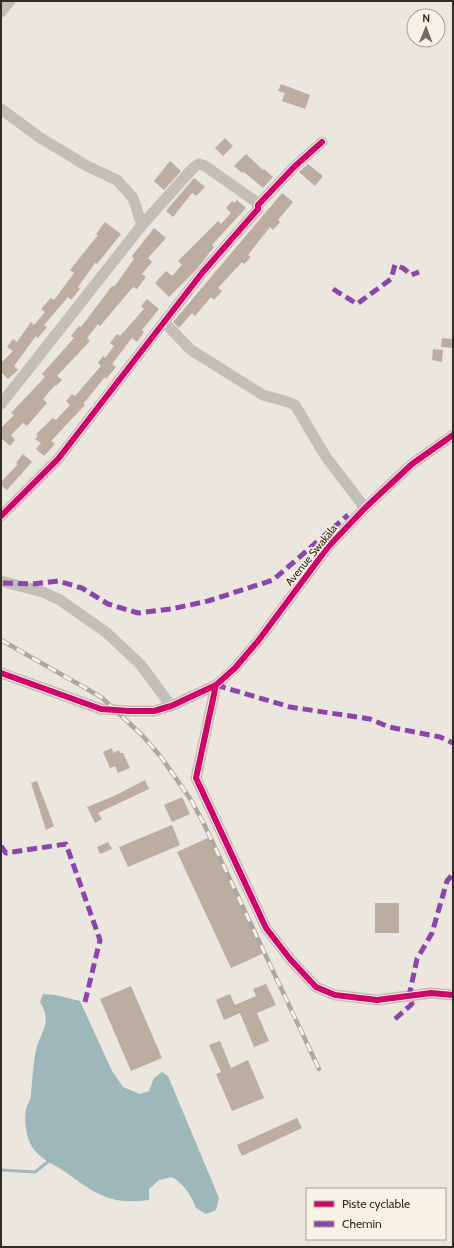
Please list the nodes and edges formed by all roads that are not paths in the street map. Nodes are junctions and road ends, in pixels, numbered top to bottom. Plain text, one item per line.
1 (10, 1) edge
2 (1, 12) edge
3 (1, 109) edge
4 (322, 142) dead end
5 (258, 205) junction
6 (142, 225) junction
7 (164, 322) junction
8 (1, 404) edge
9 (453, 435) edge
10 (365, 508) junction
11 (1, 516) edge
12 (1, 581) edge
13 (1, 673) edge
14 (216, 685) junction
15 (170, 706) junction
16 (453, 995) edge

1 - 2 street
3 - 6 street
4 - 5 street
5 - 6 street
5 - 7 street
6 - 8 street
7 - 10 street
7 - 11 street
9 - 10 street, Avenue Swakala
10 - 14 street, Avenue Swakala
12 - 15 street
13 - 15 street, Avenue Swakala
14 - 15 street, Avenue Swakala
14 - 16 street

